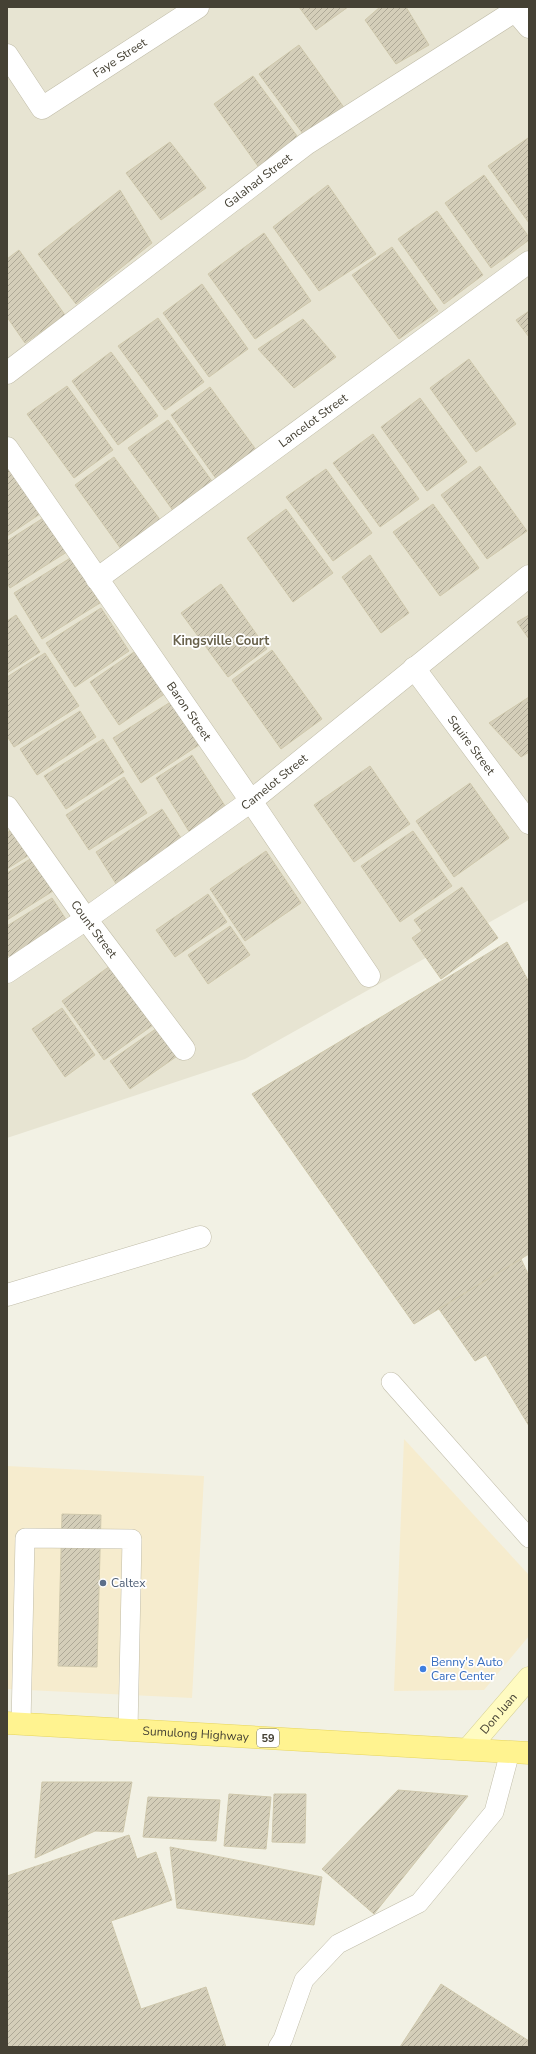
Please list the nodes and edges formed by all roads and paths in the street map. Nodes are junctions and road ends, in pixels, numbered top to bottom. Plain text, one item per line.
1 (198, 7) edge
2 (516, 8) edge
3 (529, 27) edge
4 (7, 55) edge
5 (529, 262) edge
6 (7, 373) edge
7 (7, 448) edge
8 (529, 576) edge
9 (97, 579) junction
10 (414, 668) junction
11 (251, 801) junction
12 (7, 806) edge
13 (529, 823) edge
14 (86, 919) junction
15 (7, 972) edge
16 (369, 976) dead end
17 (184, 1049) dead end
18 (200, 1237) dead end
19 (7, 1295) edge
20 (391, 1382) dead end
21 (529, 1538) edge
22 (529, 1678) edge
23 (14, 1723) edge
24 (128, 1730) junction
25 (468, 1749) junction
26 (519, 1753) edge
27 (278, 2047) edge

1 - 4 street, Faye Street
2 - 3 street
2 - 6 street, Galahad Street
5 - 9 street, Lancelot Street
7 - 9 street, Baron Street
8 - 10 street, Camelot Street
9 - 11 street, Baron Street
10 - 11 street, Camelot Street
10 - 13 street, Squire Street
11 - 14 street, Camelot Street
11 - 16 street, Baron Street
12 - 14 street, Count Street
14 - 15 street, Camelot Street
14 - 17 street, Count Street
18 - 19 street
20 - 21 lane
22 - 25 street, Don Juan
23 - 24 main road, Sumulong Highway / 59
23 - 24 lane
24 - 25 main road, Sumulong Highway / 59
25 - 26 main road, Sumulong Highway / 59
26 - 27 lane

